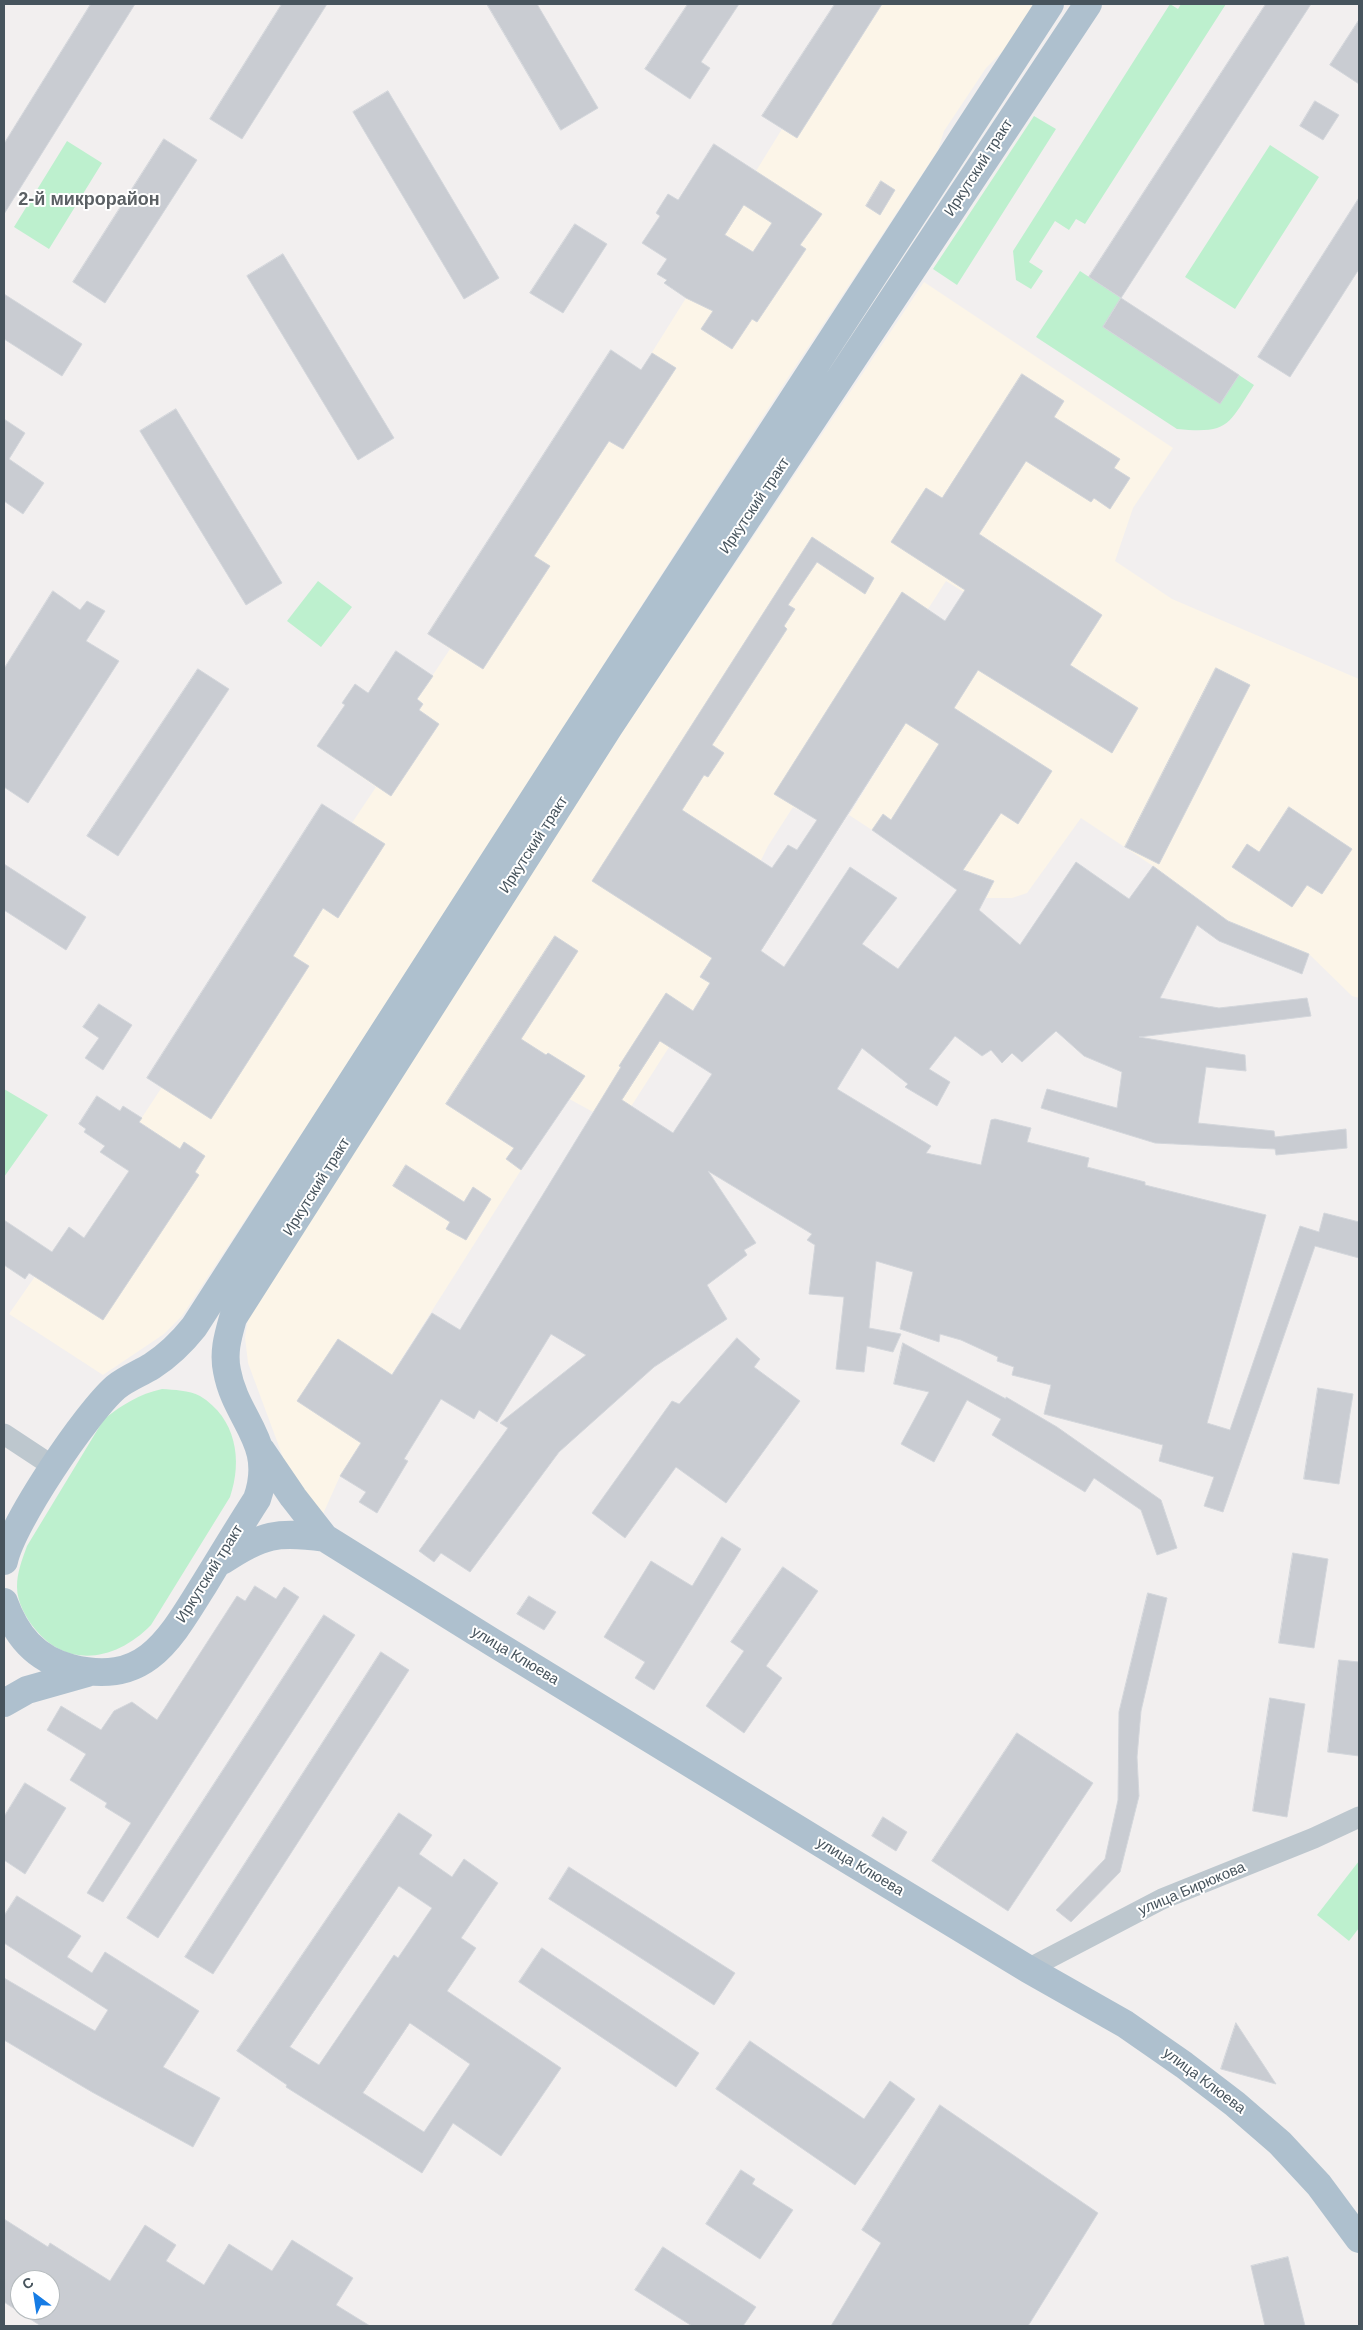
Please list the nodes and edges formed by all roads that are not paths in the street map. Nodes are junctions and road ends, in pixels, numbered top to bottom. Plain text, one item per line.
1 (1050, 4) edge
2 (1088, 4) edge
3 (4, 1434) edge
4 (260, 1449) junction
5 (54, 1467) junction
6 (325, 1538) junction
7 (4, 1561) edge
8 (217, 1564) junction
9 (4, 1602) edge
10 (89, 1672) junction
11 (4, 1703) edge
12 (1359, 1817) edge
13 (1028, 1968) junction
14 (1359, 2239) edge

1 - 5 main road, Иркутский тракт
2 - 4 main road, Иркутский тракт
3 - 5 street
4 - 6 main road, улица Клюева
4 - 8 main road, Иркутский тракт
5 - 7 main road, Иркутский тракт
6 - 8 main road, улица Клюева
6 - 13 main road, улица Клюева
8 - 10 main road, Иркутский тракт
9 - 10 main road, Иркутский тракт
10 - 11 main road, Иркутский тракт
12 - 13 street, улица Бирюкова
13 - 14 main road, улица Клюева

